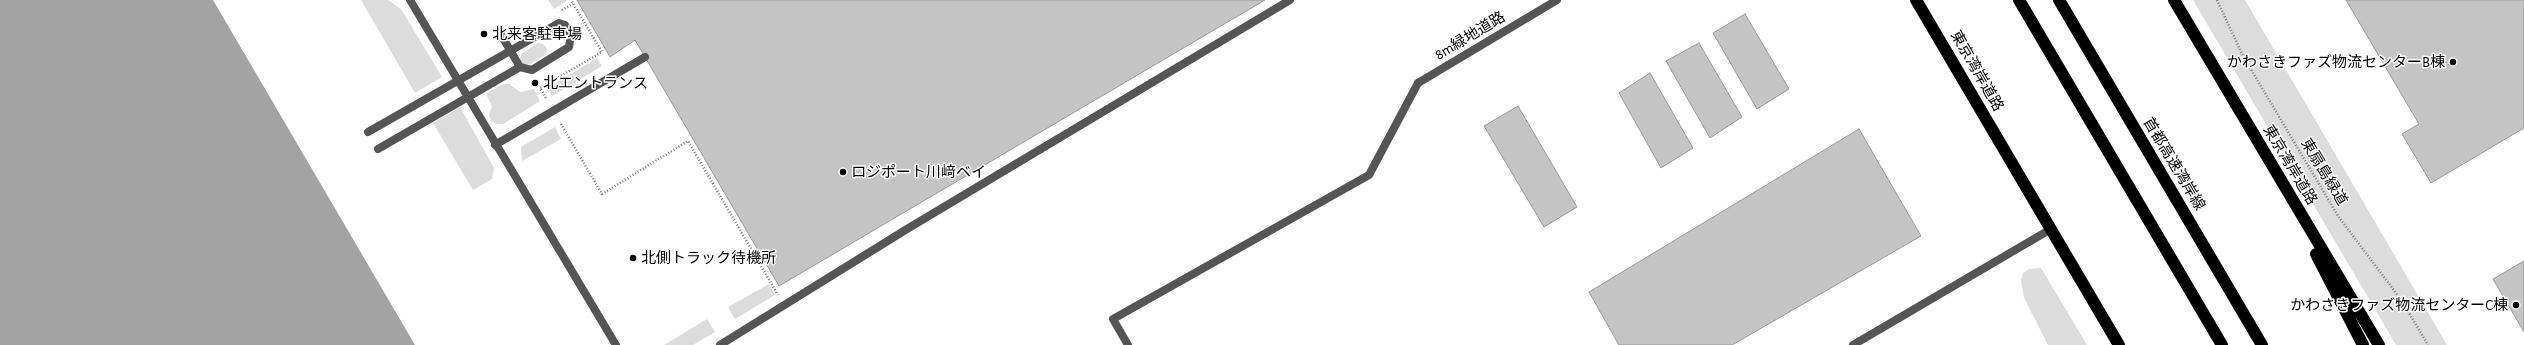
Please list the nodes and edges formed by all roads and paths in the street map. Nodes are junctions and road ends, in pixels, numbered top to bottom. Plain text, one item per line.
1 (410, 0) edge
2 (571, 0) edge
3 (1290, 0) edge
4 (1557, 0) edge
5 (1916, 0) edge
6 (2019, 0) edge
7 (2059, 0) edge
8 (2174, 0) edge
9 (2217, 0) edge
10 (500, 33) dead end
11 (510, 51) junction
12 (645, 57) dead end
13 (520, 67) junction
14 (458, 81) junction
15 (466, 97) junction
16 (546, 98) dead end
17 (561, 124) dead end
18 (368, 132) dead end
19 (495, 145) junction
20 (378, 149) dead end
21 (2268, 159) junction
22 (2051, 229) junction
23 (786, 293) dead end
24 (616, 345) edge
25 (720, 345) edge
26 (1128, 345) edge
27 (1853, 345) edge
28 (2119, 345) edge
29 (2222, 345) edge
30 (2262, 345) edge
31 (2362, 345) edge
32 (2379, 345) edge
33 (2428, 345) edge

1 - 14 street
2 - 16 path
3 - 25 street
4 - 26 street, 8m緑地道路
5 - 22 highway, 東京湾岸道路
6 - 29 highway
7 - 30 highway, 首都高速湾岸線
8 - 21 highway, 東京湾岸道路
9 - 33 path, 東扇島緑道
10 - 11 street
11 - 13 street
11 - 13 street
11 - 14 street
12 - 19 street
13 - 15 street
14 - 15 street
14 - 18 street
15 - 19 street
15 - 20 street
17 - 23 path
19 - 24 street
21 - 31 highway
21 - 32 highway, 東京湾岸道路
22 - 27 street
22 - 28 highway, 東京湾岸道路

